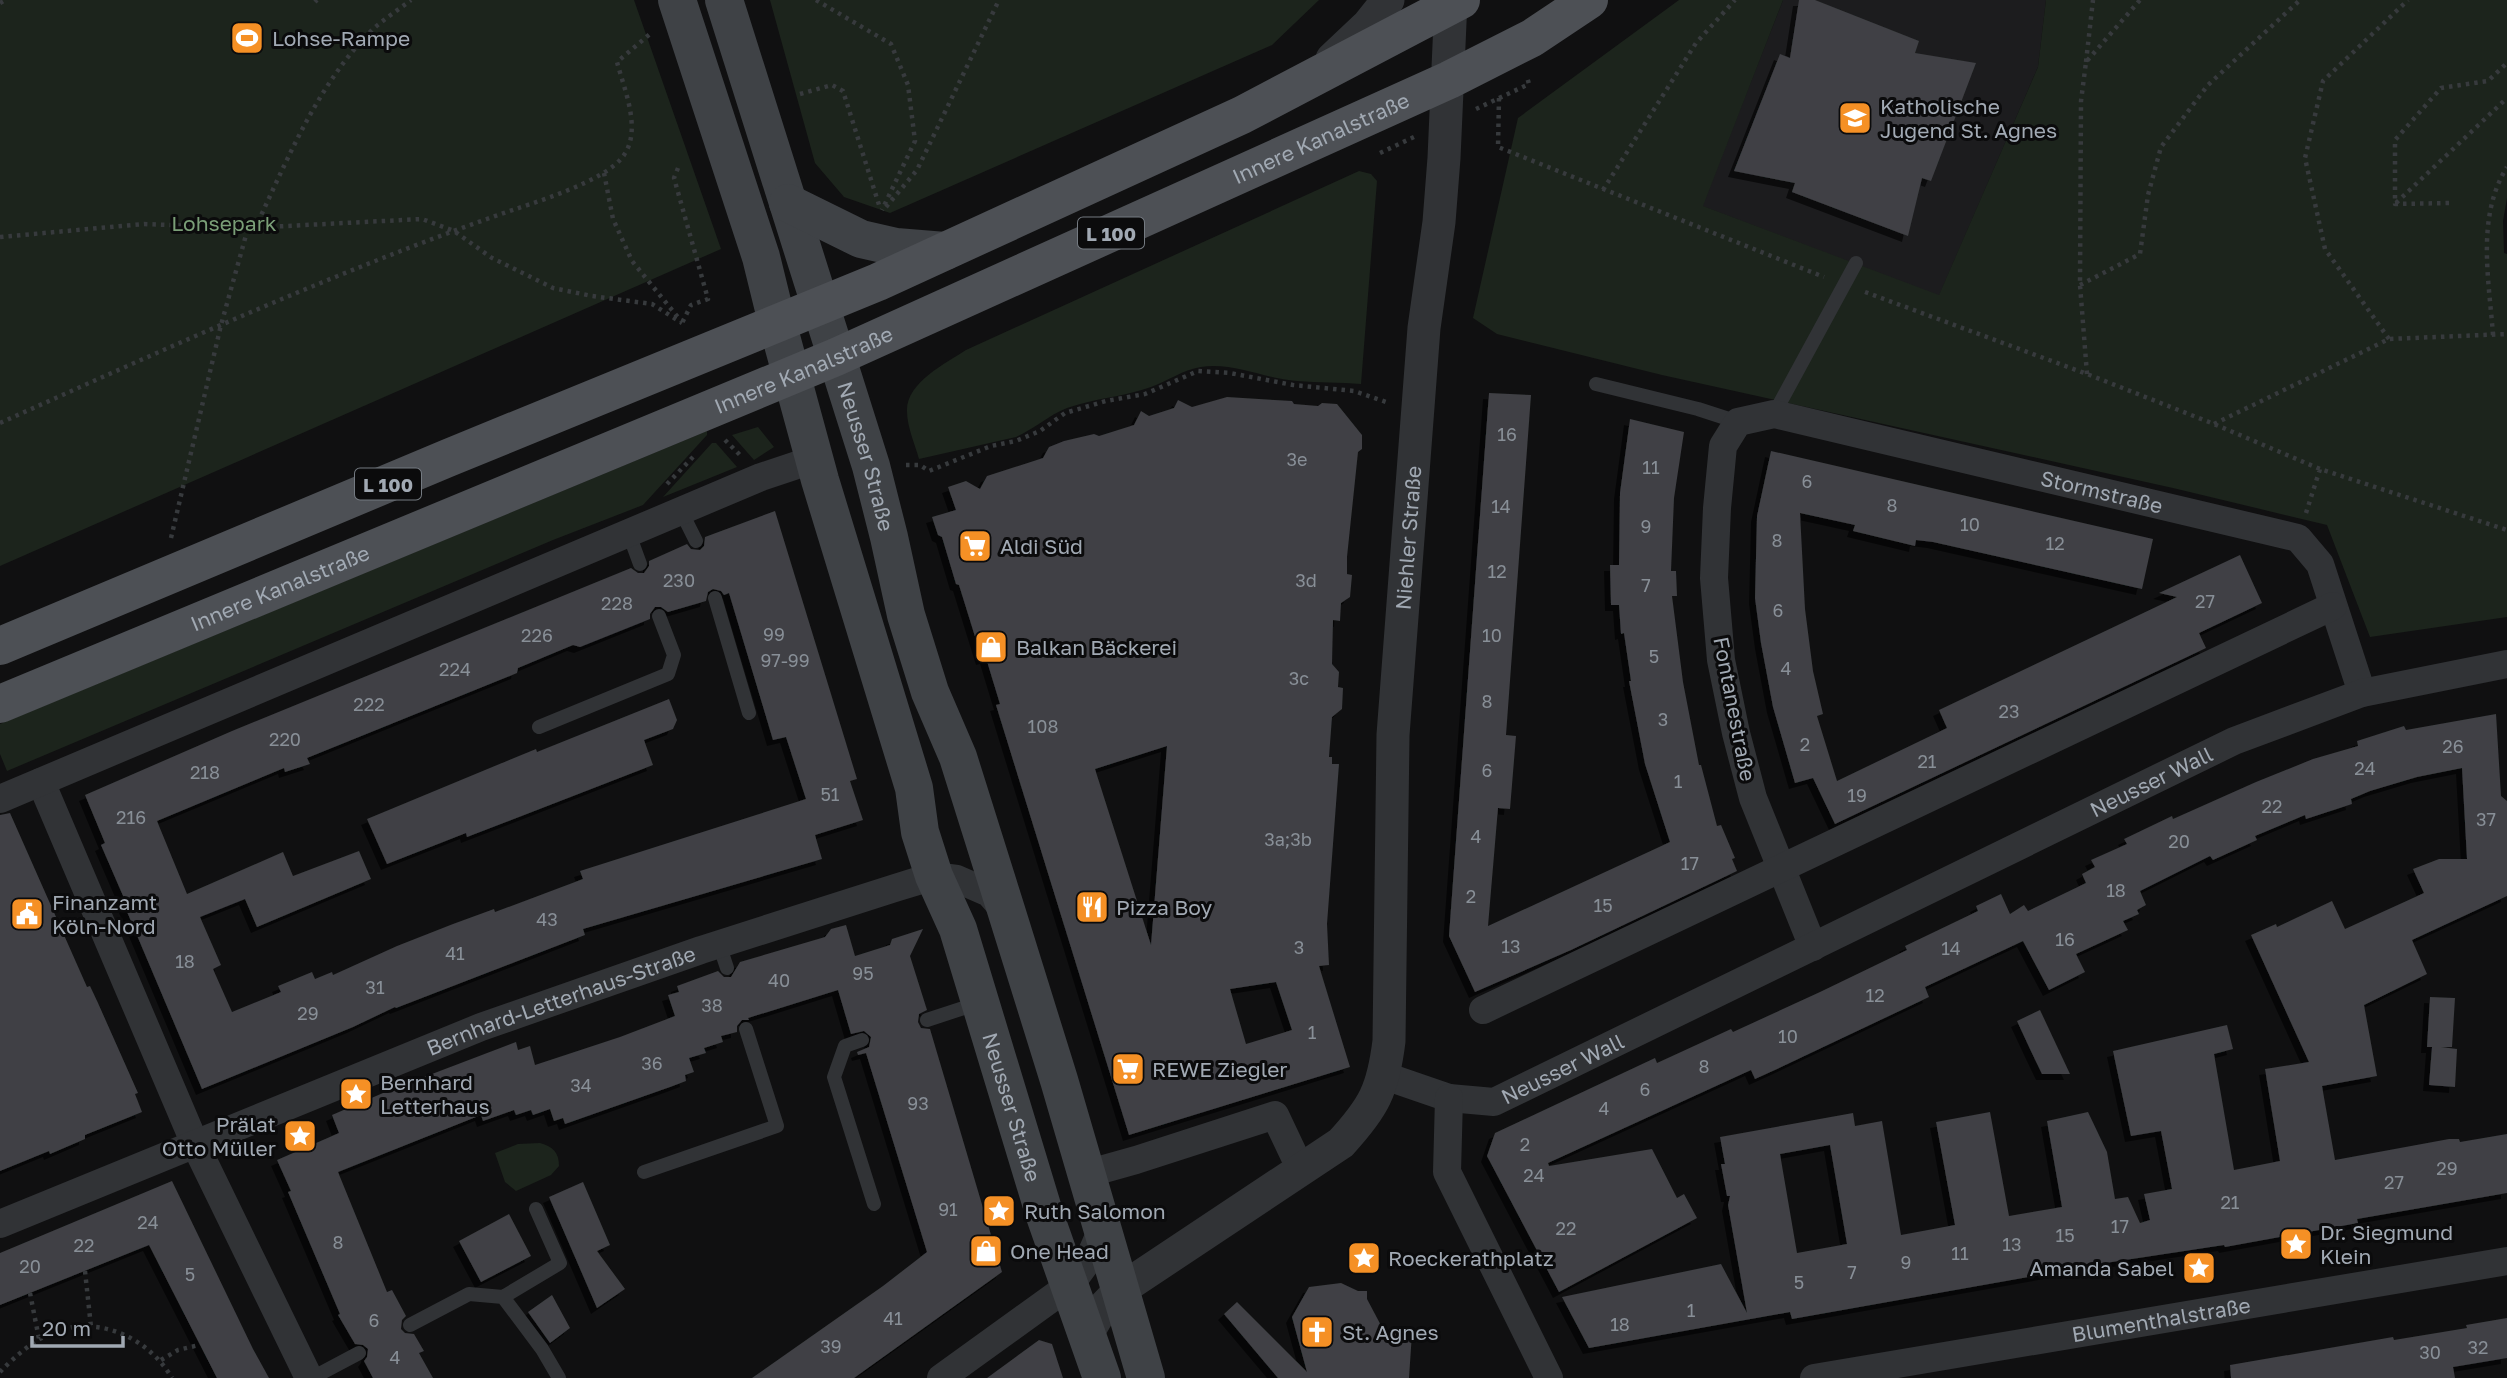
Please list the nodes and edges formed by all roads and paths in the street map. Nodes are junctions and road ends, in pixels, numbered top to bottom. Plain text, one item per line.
1 (5, 0) edge
2 (411, 0) edge
3 (724, 0) edge
4 (816, 0) edge
5 (999, 0) edge
6 (1388, 0) edge
7 (1589, 0) edge
8 (1735, 0) edge
9 (2093, 0) edge
10 (2140, 0) edge
11 (2300, 0) edge
12 (2408, 0) edge
13 (1455, 2) edge
14 (0, 3) edge
15 (667, 14) edge
16 (2086, 62) junction
17 (2507, 63) edge
18 (1312, 79) junction
19 (1449, 80) junction
20 (1529, 84) dead end
21 (800, 94) dead end
22 (2507, 98) edge
23 (2507, 167) edge
24 (678, 168) dead end
25 (604, 173) junction
26 (1603, 190) junction
27 (788, 203) junction
28 (2449, 203) dead end
29 (2395, 204) junction
30 (879, 205) dead end
31 (248, 228) junction
32 (454, 231) junction
33 (0, 237) edge
34 (946, 251) junction
35 (1856, 263) dead end
36 (1845, 285) junction
37 (2080, 285) junction
38 (820, 305) junction
39 (776, 322) junction
40 (682, 323) junction
41 (220, 325) junction
42 (2507, 334) edge
43 (2493, 335) junction
44 (2389, 338) junction
45 (836, 357) junction
46 (2087, 374) junction
47 (792, 375) junction
48 (1596, 384) dead end
49 (1418, 410) junction
50 (1774, 414) junction
51 (0, 422) edge
52 (1738, 422) junction
53 (2214, 424) junction
54 (697, 452) dead end
55 (814, 459) junction
56 (871, 466) junction
57 (2319, 469) junction
58 (664, 487) dead end
59 (681, 511) junction
60 (2507, 530) edge
61 (629, 534) junction
62 (2298, 538) junction
63 (696, 541) dead end
64 (640, 564) dead end
65 (162, 579) junction
66 (715, 598) dead end
67 (2333, 606) junction
68 (659, 616) dead end
69 (0, 646) edge
70 (2507, 664) edge
71 (2362, 694) junction
72 (0, 704) edge
73 (749, 713) dead end
74 (539, 727) dead end
75 (964, 777) junction
76 (41, 782) junction
77 (914, 788) junction
78 (0, 799) edge
79 (1783, 867) junction
80 (934, 876) junction
81 (1007, 913) junction
82 (1813, 947) junction
83 (980, 1003) junction
84 (1483, 1010) dead end
85 (927, 1020) dead end
86 (746, 1029) dead end
87 (862, 1040) dead end
88 (1385, 1076) junction
89 (1449, 1098) junction
90 (195, 1144) junction
91 (1301, 1170) junction
92 (644, 1172) dead end
93 (1086, 1174) junction
94 (874, 1204) dead end
95 (536, 1209) dead end
96 (0, 1224) edge
97 (1102, 1229) junction
98 (2507, 1261) edge
99 (85, 1271) dead end
100 (1070, 1285) junction
101 (1120, 1290) junction
102 (30, 1293) dead end
103 (503, 1297) junction
104 (410, 1325) dead end
105 (91, 1327) junction
106 (1087, 1334) junction
107 (39, 1339) junction
108 (199, 1345) dead end
109 (359, 1353) dead end
110 (161, 1360) junction
111 (0, 1372) edge
112 (172, 1378) edge
113 (310, 1378) edge
114 (559, 1378) edge
115 (941, 1378) edge
116 (1102, 1378) edge
117 (1146, 1378) edge
118 (1549, 1378) edge
119 (1814, 1378) edge

1 - 14 path
2 - 31 path
3 - 27 main road, Neusser Straße
4 - 5 path
6 - 18 street
7 - 19 main road, Innere Kanalstraße / L 100
8 - 26 path
9 - 16 path
10 - 16 path
11 - 37 path
12 - 44 path
13 - 18 main road, L 100
13 - 19 street, Niehler Straße
15 - 25 path
15 - 39 main road, Neusser Straße
16 - 37 path
17 - 29 path
18 - 34 main road, L 100
19 - 45 main road, Innere Kanalstraße / L 100
19 - 49 street, Niehler Straße
20 - 26 path
21 - 30 path
22 - 29 path
23 - 43 path
24 - 40 path
25 - 32 path
25 - 40 path
26 - 36 path
27 - 34 main road
27 - 38 main road, Neusser Straße
28 - 29 path
31 - 32 path
31 - 33 path
31 - 41 path
32 - 40 path
32 - 41 path
34 - 38 main road, L 100
35 - 36 lane
36 - 46 path
36 - 50 lane
37 - 46 path
38 - 39 main road, L 100
38 - 45 main road, Neusser Straße
39 - 47 main road, Neusser Straße
39 - 65 main road, L 100
41 - 51 path
41 - 65 path
42 - 43 path
43 - 44 path
44 - 53 path
45 - 47 main road, Innere Kanalstraße / L 100
45 - 56 main road, Neusser Straße
46 - 53 path
47 - 55 main road, Neusser Straße
47 - 72 main road, Innere Kanalstraße / L 100
48 - 52 lane
49 - 56 path
49 - 88 street, Niehler Straße
50 - 52 street, Stormstraße
50 - 62 street, Stormstraße
52 - 79 street, Fontanestraße
53 - 57 path
54 - 58 path
55 - 59 street
55 - 77 main road, Neusser Straße
56 - 75 main road, Neusser Straße
57 - 60 path
57 - 62 path
59 - 61 street
59 - 63 lane
61 - 64 lane
61 - 76 street
62 - 67 street
65 - 69 main road, L 100
66 - 73 lane
67 - 71 street
67 - 79 street
68 - 74 lane
70 - 71 street, Neusser Wall
71 - 82 street, Neusser Wall
75 - 77 main road
75 - 81 main road, Neusser Straße
76 - 78 street
76 - 90 street
77 - 80 main road, Neusser Straße
79 - 82 street
79 - 84 street
80 - 81 street
80 - 83 main road, Neusser Straße
80 - 90 street, Bernhard-Letterhaus-Straße
81 - 93 main road, Neusser Straße
82 - 89 street, Neusser Wall
83 - 85 lane
83 - 100 main road, Neusser Straße
86 - 92 lane
87 - 94 lane
88 - 89 street, Neusser Wall
88 - 91 street
89 - 118 street
90 - 96 street, Bernhard-Letterhaus-Straße
90 - 113 street
91 - 93 street
91 - 101 street
93 - 97 main road, Neusser Straße
95 - 103 lane
97 - 100 street
97 - 101 main road, Neusser Straße
98 - 119 street, Blumenthalstraße
99 - 105 path
100 - 106 main road, Neusser Straße
100 - 115 street
101 - 106 street
101 - 117 main road, Neusser Straße
102 - 107 path
103 - 104 lane
103 - 114 lane
105 - 107 path
105 - 110 path
106 - 116 main road, Neusser Straße
107 - 111 path
108 - 110 path
109 - 113 lane
110 - 112 path

